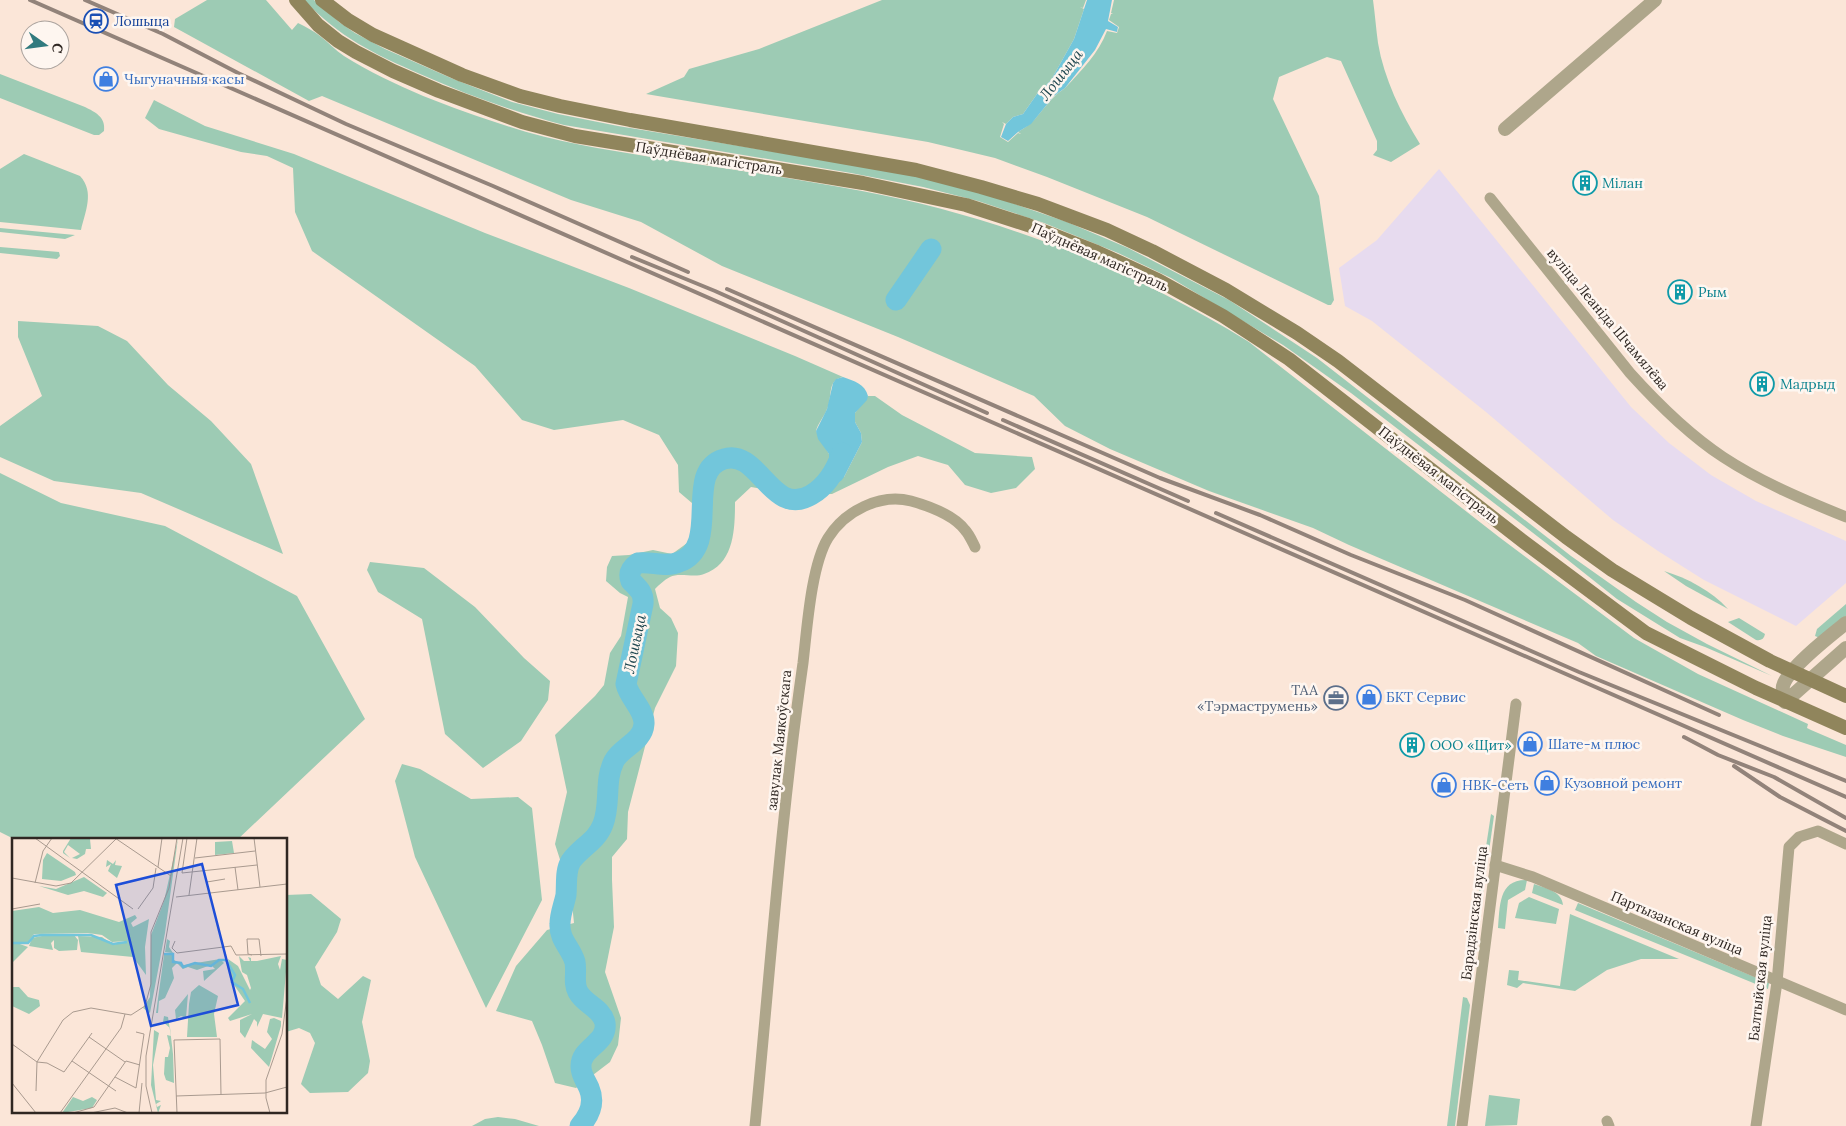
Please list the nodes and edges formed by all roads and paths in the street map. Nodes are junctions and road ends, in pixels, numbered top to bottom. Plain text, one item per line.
1 (296, 0) edge
2 (322, 0) edge
3 (1655, 0) edge
4 (1505, 128) dead end
5 (1490, 198) dead end
6 (1846, 517) edge
7 (975, 546) dead end
8 (1846, 623) edge
9 (1846, 648) edge
10 (1792, 672) junction
11 (1811, 681) junction
12 (1846, 696) edge
13 (1785, 702) junction
14 (1516, 704) dead end
15 (1846, 728) edge
16 (1846, 844) edge
17 (1495, 865) junction
18 (1777, 982) junction
19 (1846, 1010) edge
20 (755, 1126) edge
21 (1462, 1126) edge
22 (1756, 1126) edge

1 - 13 main road, Паўднёвая магістраль
2 - 10 main road, Паўднёвая магістраль
3 - 4 street
5 - 6 street, вуліца Леаніда Шчамялёва
7 - 20 street, завулак Маякоўскага
8 - 10 street
9 - 11 street
10 - 11 main road, Паўднёвая магістраль
10 - 13 street
11 - 12 main road, Паўднёвая магістраль
11 - 13 street
13 - 15 main road, Паўднёвая магістраль
14 - 17 street, Барадзінская вуліца
16 - 18 street, Балтыйская вуліца
17 - 18 street, Партызанская вуліца
17 - 21 street, Барадзінская вуліца
18 - 19 street, Партызанская вуліца
18 - 22 street, Балтыйская вуліца

